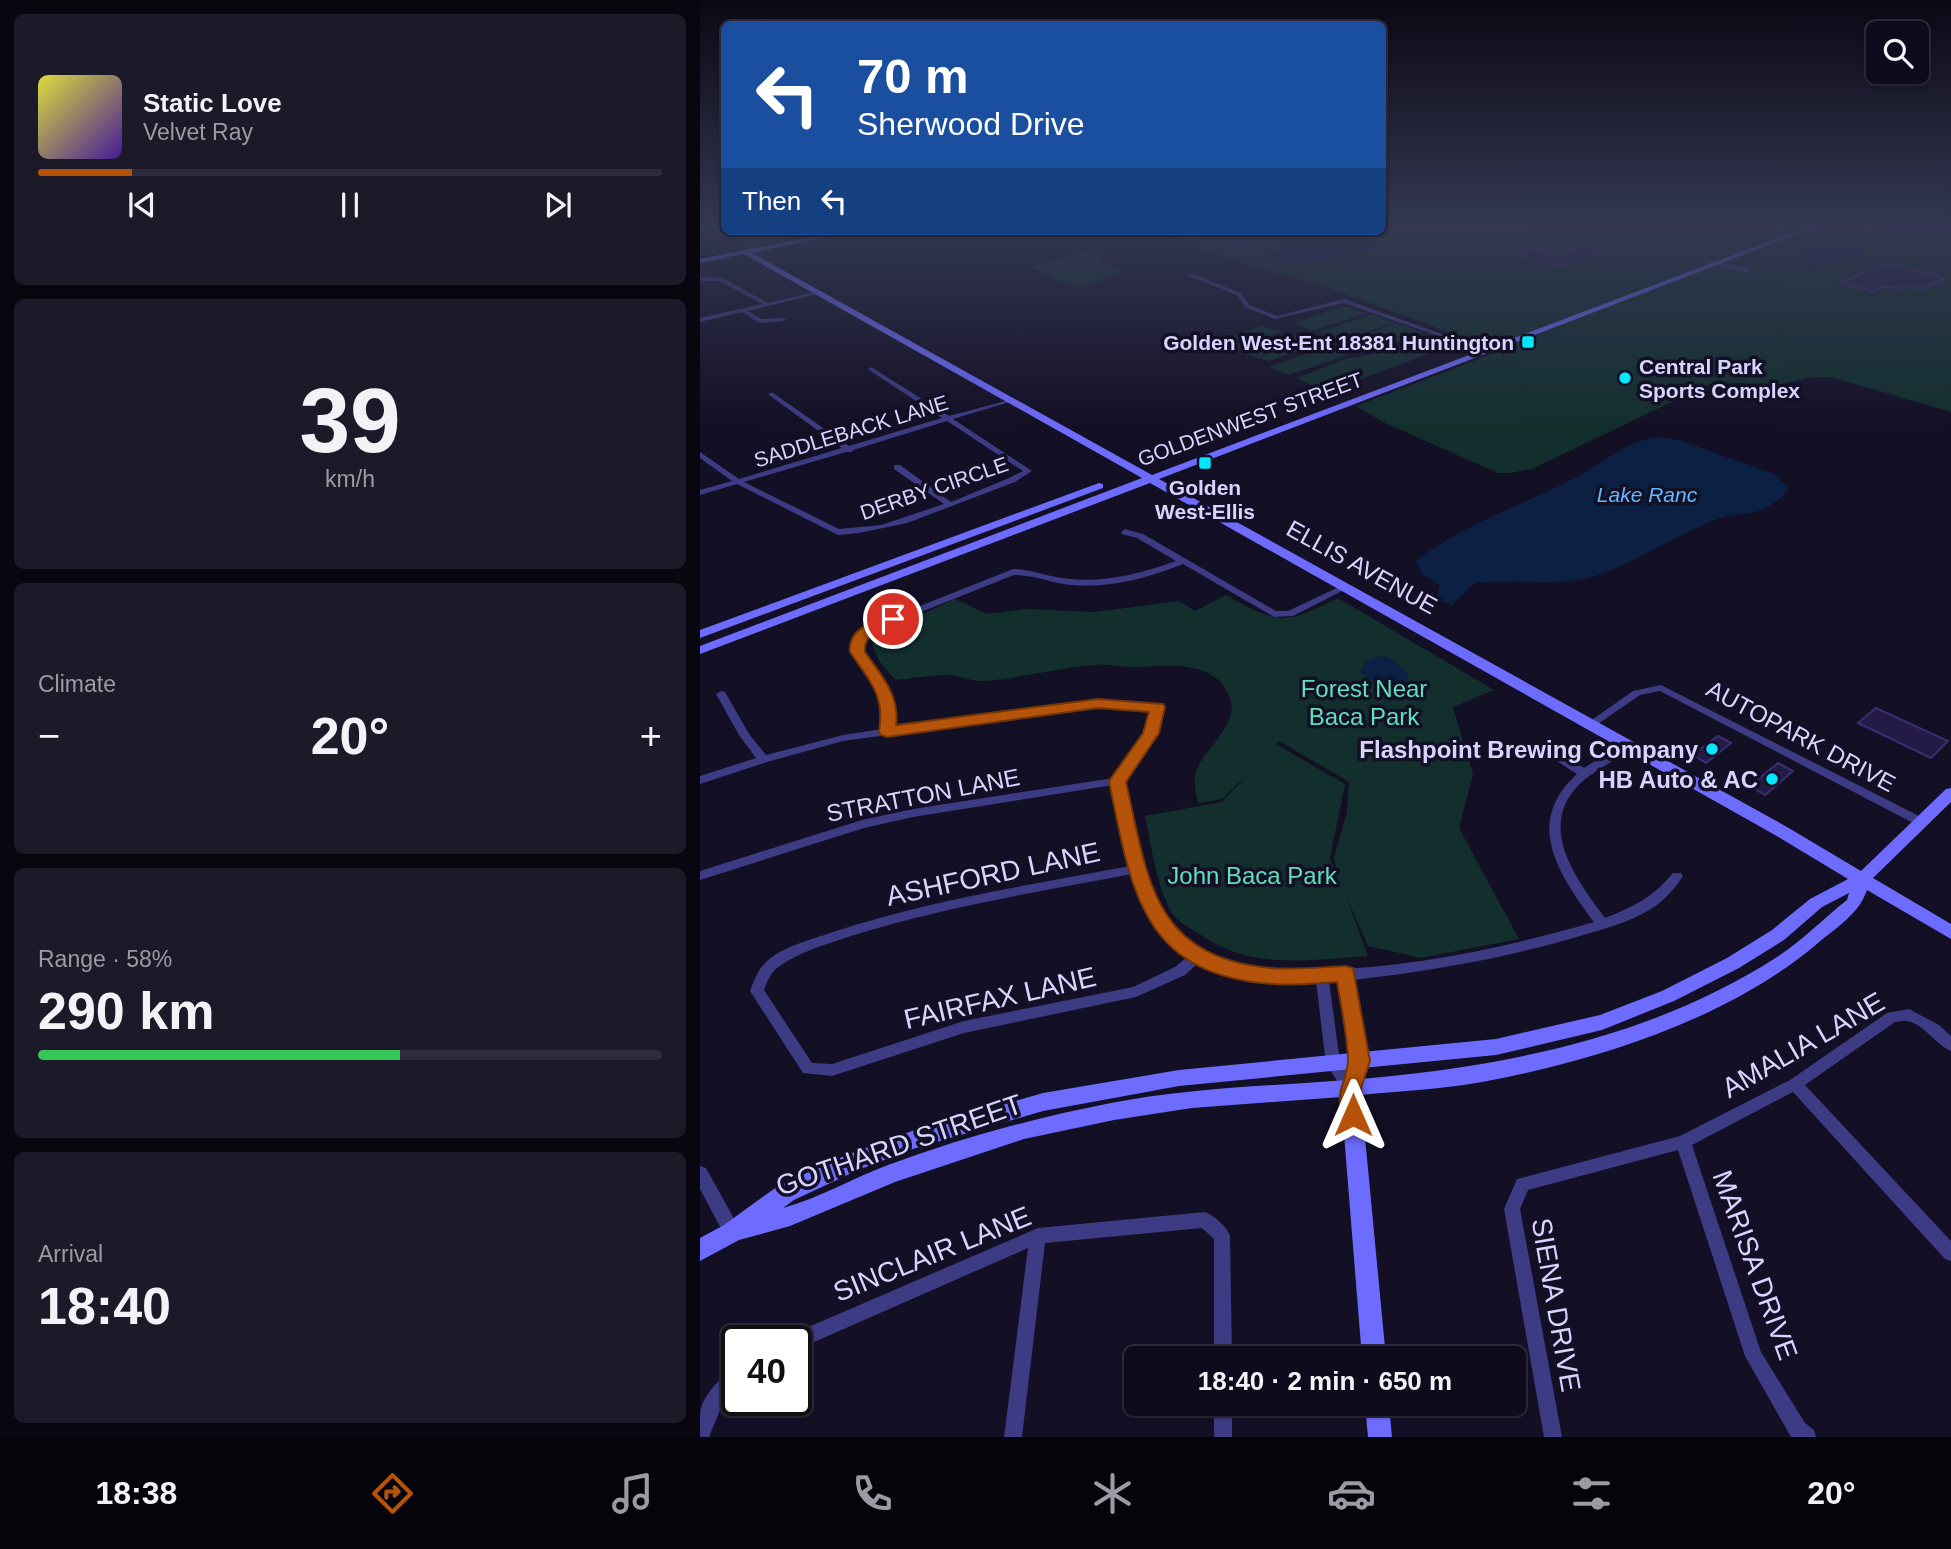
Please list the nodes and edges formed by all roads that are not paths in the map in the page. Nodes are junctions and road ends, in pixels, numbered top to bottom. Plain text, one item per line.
1 (749, 294) edge
2 (813, 294) edge
3 (820, 294) edge
4 (1239, 294) edge
5 (1616, 294) edge
6 (1624, 294) edge
7 (1638, 294) edge
8 (1595, 302) junction
9 (768, 304) junction
10 (1606, 306) junction
11 (741, 310) junction
12 (783, 319) dead end
13 (700, 320) edge
14 (1557, 325) junction
15 (1474, 347) junction
16 (1486, 351) junction
17 (871, 369) dead end
18 (771, 394) dead end
19 (1011, 400) junction
20 (950, 419) junction
21 (849, 450) junction
22 (700, 454) edge
23 (705, 464) edge
24 (897, 467) dead end
25 (1146, 474) junction
26 (740, 483) junction
27 (700, 493) edge
28 (949, 503) junction
29 (1125, 532) dead end
30 (1181, 562) junction
31 (1346, 587) junction
32 (700, 634) edge
33 (700, 650) edge
34 (721, 694) dead end
35 (1591, 724) junction
36 (887, 732) junction
37 (1627, 745) junction
38 (1542, 747) dead end
39 (763, 759) junction
40 (1585, 774) junction
41 (700, 780) edge
42 (1118, 781) junction
43 (1951, 793) edge
44 (1921, 822) junction
45 (1136, 869) junction
46 (700, 876) edge
47 (1677, 876) dead end
48 (1863, 878) junction
49 (1603, 924) junction
50 (1951, 932) edge
51 (1196, 957) junction
52 (1346, 974) junction
53 (1322, 976) junction
54 (1951, 1045) edge
55 (1359, 1061) junction
56 (1333, 1064) junction
57 (808, 1069) joint
58 (1796, 1084) junction
59 (1350, 1088) junction
60 (1683, 1142) junction
61 (700, 1173) edge
62 (1523, 1184) joint
63 (732, 1232) junction
64 (1038, 1236) junction
65 (700, 1250) edge
66 (1951, 1254) edge
67 (812, 1334) edge
68 (1223, 1346) edge
69 (1373, 1346) edge
70 (721, 1391) edge
71 (1223, 1416) edge
72 (1378, 1416) edge
73 (1799, 1435) edge
74 (701, 1437) edge
75 (1013, 1437) edge
76 (1223, 1437) edge
77 (1380, 1437) edge
78 (1553, 1437) edge

1 - 9 street
2 - 9 street
3 - 19 main road, ELLIS AVENUE
4 - 15 street
5 - 8 main road, GOLDENWEST STREET
6 - 10 main road
7 - 10 main road, GOLDENWEST STREET
8 - 14 main road
8 - 15 main road, GOLDENWEST STREET
9 - 11 street
10 - 14 main road, GOLDENWEST STREET
11 - 12 street
11 - 13 street
14 - 16 main road, GOLDENWEST STREET
15 - 16 street
15 - 25 main road, GOLDENWEST STREET
16 - 25 main road, GOLDENWEST STREET
17 - 20 street
18 - 21 street
19 - 20 street, SADDLEBACK LANE
19 - 25 main road, ELLIS AVENUE
20 - 21 street, SADDLEBACK LANE
20 - 28 street, DERBY CIRCLE
21 - 26 street, SADDLEBACK LANE
22 - 23 street, DERBY CIRCLE
23 - 26 street, DERBY CIRCLE
24 - 28 street
25 - 31 main road, ELLIS AVENUE
25 - 32 main road, GOLDENWEST STREET
25 - 33 main road, GOLDENWEST STREET
26 - 27 street, SADDLEBACK LANE
26 - 28 street, DERBY CIRCLE
29 - 30 street
30 - 31 street
30 - 36 street
31 - 35 main road, ELLIS AVENUE
34 - 39 street
35 - 37 main road, ELLIS AVENUE
35 - 44 street, AUTOPARK DRIVE
36 - 39 street
36 - 42 street
37 - 40 street
37 - 48 main road, ELLIS AVENUE
38 - 40 street
39 - 41 street
40 - 49 street
42 - 45 street
42 - 46 street, STRATTON LANE
43 - 44 main road, GOTHARD STREET
44 - 48 main road, GOTHARD STREET
45 - 51 street
45 - 57 street, ASHFORD LANE
47 - 49 street
48 - 50 main road, ELLIS AVENUE
48 - 55 main road, GOTHARD STREET
48 - 59 main road, GOTHARD STREET
49 - 52 street
51 - 53 street
51 - 57 street, FAIRFAX LANE
52 - 53 street
52 - 55 street
53 - 56 street
54 - 58 street, AMALIA LANE
55 - 56 main road, GOTHARD STREET
55 - 59 street
56 - 59 street
56 - 63 main road, GOTHARD STREET
58 - 60 street, AMALIA LANE
58 - 66 street
59 - 63 main road, GOTHARD STREET
59 - 69 main road
60 - 62 street, AMALIA LANE
60 - 73 street, MARISA DRIVE
61 - 63 street
62 - 78 street, SIENA DRIVE
63 - 65 main road, GOTHARD STREET
64 - 67 street, SINCLAIR LANE
64 - 68 street, SINCLAIR LANE
64 - 75 street
70 - 74 street
71 - 76 street
72 - 77 main road

